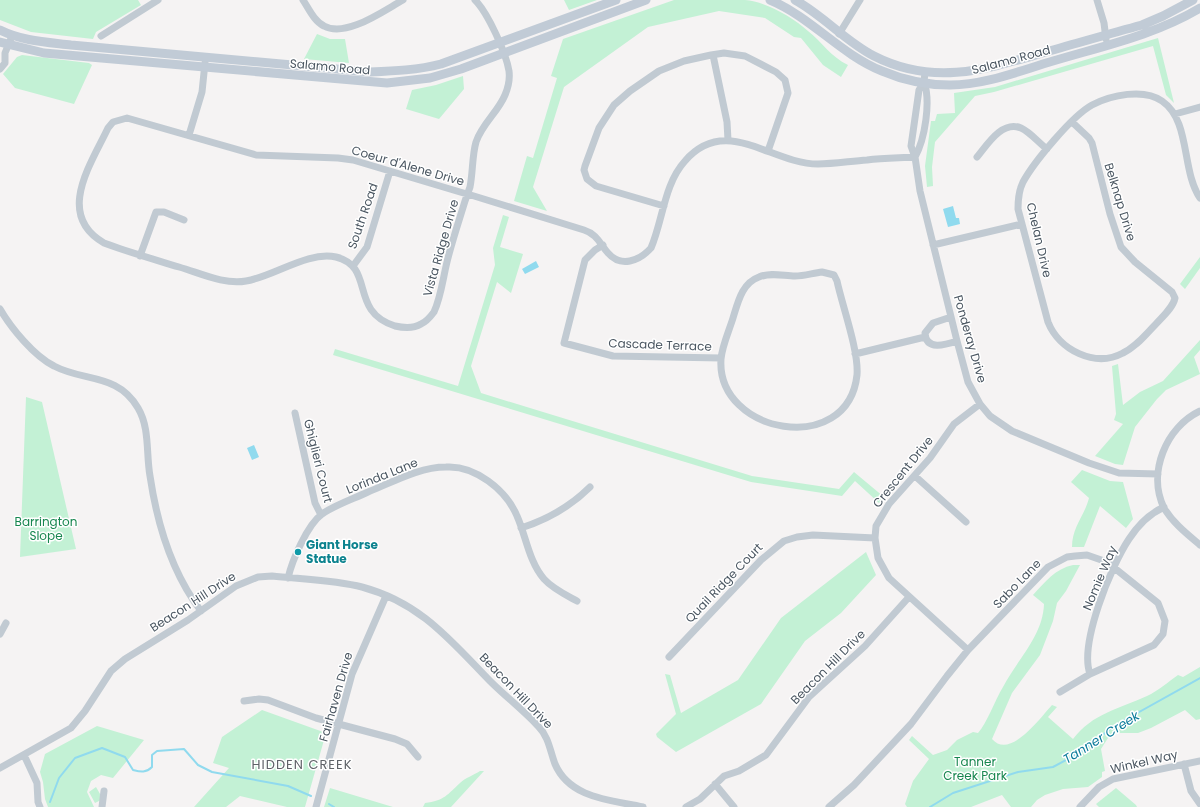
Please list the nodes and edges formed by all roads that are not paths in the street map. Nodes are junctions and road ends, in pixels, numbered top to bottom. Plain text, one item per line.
1 (158, 0) edge
2 (303, 0) edge
3 (403, 0) edge
4 (475, 0) edge
5 (616, 0) edge
6 (646, 0) edge
7 (770, 0) edge
8 (795, 0) edge
9 (860, 0) edge
10 (1097, 0) edge
11 (1193, 0) edge
12 (1200, 8) edge
13 (0, 30) edge
14 (840, 34) junction
15 (1105, 35) junction
16 (12, 36) junction
17 (101, 36) dead end
18 (0, 42) edge
19 (498, 44) junction
20 (1108, 45) junction
21 (5, 51) edge
22 (503, 53) junction
23 (713, 55) junction
24 (206, 57) junction
25 (205, 67) junction
26 (0, 69) edge
27 (925, 72) junction
28 (924, 82) junction
29 (1200, 107) edge
30 (1175, 114) junction
31 (1072, 122) junction
32 (189, 135) junction
33 (728, 140) junction
34 (1047, 149) junction
35 (768, 151) junction
36 (916, 157) junction
37 (977, 157) dead end
38 (390, 171) junction
39 (467, 194) junction
40 (1200, 198) edge
41 (664, 206) junction
42 (184, 220) dead end
43 (1022, 224) junction
44 (603, 245) junction
45 (933, 245) junction
46 (140, 256) junction
47 (353, 266) junction
48 (1175, 298) joint
49 (0, 309) edge
50 (951, 317) junction
51 (925, 338) junction
52 (957, 342) junction
53 (855, 354) junction
54 (721, 358) junction
55 (980, 404) junction
56 (1200, 411) edge
57 (295, 413) dead end
58 (1158, 474) junction
59 (915, 476) junction
60 (590, 487) dead end
61 (1164, 507) junction
62 (321, 515) junction
63 (966, 522) dead end
64 (521, 528) junction
65 (875, 538) junction
66 (1200, 545) edge
67 (1114, 568) junction
68 (288, 578) junction
69 (386, 596) junction
70 (909, 597) junction
71 (577, 601) dead end
72 (201, 611) junction
73 (6, 623) dead end
74 (0, 634) edge
75 (968, 650) junction
76 (669, 657) dead end
77 (1090, 674) junction
78 (1060, 692) dead end
79 (244, 701) dead end
80 (339, 724) junction
81 (24, 755) junction
82 (418, 757) dead end
83 (1200, 761) edge
84 (1184, 764) junction
85 (0, 768) edge
86 (715, 784) junction
87 (104, 791) dead end
88 (1200, 804) edge
89 (40, 807) edge
90 (102, 807) edge
91 (316, 807) edge
92 (644, 807) edge
93 (686, 807) edge
94 (734, 807) edge
95 (829, 807) edge
96 (1080, 807) edge

1 - 17 street
2 - 3 street
4 - 19 street, Vista Ridge Drive
5 - 19 main road, Salamo Road
6 - 22 main road, Salamo Road
7 - 28 main road, Salamo Road
8 - 14 main road, Salamo Road
9 - 14 street
10 - 15 street
11 - 15 main road, Salamo Road
12 - 20 main road, Salamo Road
13 - 16 main road, Salamo Road
14 - 27 main road, Salamo Road
15 - 20 street
15 - 27 main road, Salamo Road
16 - 21 street
16 - 24 main road, Salamo Road
18 - 21 main road, Salamo Road
19 - 22 street, Vista Ridge Drive
19 - 24 main road, Salamo Road
20 - 28 main road, Salamo Road
21 - 25 main road, Salamo Road
21 - 26 street
22 - 25 main road, Salamo Road
22 - 39 street, Vista Ridge Drive
23 - 33 street
23 - 35 street
23 - 41 street
24 - 25 street
25 - 32 street
27 - 28 street, Ponderay Drive
28 - 36 street, Ponderay Drive
28 - 36 street, Ponderay Drive
29 - 30 street
30 - 31 street, Chelan Drive
30 - 40 street, Chelan Drive
31 - 34 street, Chelan Drive
31 - 48 street, Belknap Drive
32 - 38 street, Coeur d'Alene Drive
32 - 46 street, Coeur d'Alene Drive
33 - 35 street, Coeur d'Alene Drive
33 - 41 street, Coeur d'Alene Drive
34 - 37 street
34 - 43 street, Chelan Drive
35 - 36 street, Coeur d'Alene Drive
36 - 45 street, Ponderay Drive
38 - 39 street, Coeur d'Alene Drive
38 - 47 street, South Road
39 - 44 street, Coeur d'Alene Drive
39 - 47 street, Vista Ridge Drive
41 - 44 street, Coeur d'Alene Drive
42 - 46 street
43 - 45 street
43 - 48 street, Chelan Drive
44 - 54 street, Cascade Terrace
45 - 50 street, Ponderay Drive
46 - 47 street, Coeur d'Alene Drive
49 - 72 street
50 - 51 street
50 - 52 street, Ponderay Drive
51 - 52 street
51 - 53 street
52 - 55 street, Ponderay Drive
53 - 54 street, Cascade Terrace
53 - 54 street, Cascade Terrace
55 - 58 street, Ponderay Drive
55 - 59 street, Crescent Drive
56 - 58 street
57 - 62 street, Ghiglieri Court
58 - 61 street
59 - 63 street
59 - 65 street, Crescent Drive
60 - 64 street
61 - 66 street
61 - 67 street, Nomie Way
62 - 64 street, Lorinda Lane
62 - 68 street
64 - 71 street, Lorinda Lane
65 - 70 street, Crescent Drive
65 - 76 street, Quail Ridge Court
67 - 75 street, Sabo Lane
67 - 77 street, Nomie Way
67 - 77 street, Sabo Lane
68 - 69 street, Beacon Hill Drive
68 - 72 street, Beacon Hill Drive
69 - 80 street, Fairhaven Drive
69 - 92 street, Beacon Hill Drive
70 - 75 street, Crescent Drive
70 - 86 street, Beacon Hill Drive
72 - 81 street, Beacon Hill Drive
73 - 74 street
75 - 95 street, Sabo Lane
77 - 78 street, Sabo Lane
79 - 80 street
80 - 82 street
80 - 91 street, Fairhaven Drive
81 - 85 street, Beacon Hill Drive
81 - 89 street
83 - 84 street, Winkel Way
84 - 88 street
84 - 96 street, Winkel Way
86 - 93 street, Beacon Hill Drive
86 - 94 street
87 - 90 street

